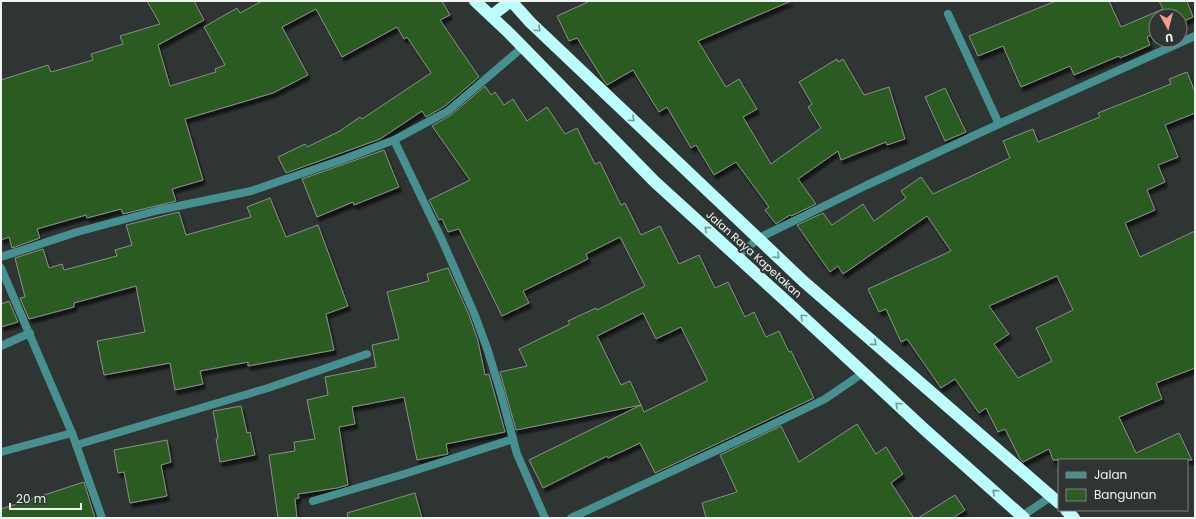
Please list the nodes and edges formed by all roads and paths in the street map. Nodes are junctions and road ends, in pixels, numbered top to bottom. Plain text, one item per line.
1 (475, 1) edge
2 (511, 1) edge
3 (948, 14) dead end
4 (491, 16) junction
5 (1195, 36) edge
6 (523, 48) junction
7 (999, 124) junction
8 (394, 140) junction
9 (759, 238) junction
10 (1, 257) edge
11 (737, 257) junction
12 (1, 268) edge
13 (30, 333) junction
14 (1, 346) edge
15 (366, 354) dead end
16 (864, 373) junction
17 (72, 433) junction
18 (513, 439) junction
19 (76, 445) junction
20 (1, 452) edge
21 (1055, 500) edge
22 (313, 501) dead end
23 (1022, 517) edge
24 (102, 518) edge
25 (545, 518) edge
26 (571, 518) edge

1 - 4 highway, Jalan Raya Kapetakan
2 - 4 highway
2 -> 9 highway, Jalan Raya Kapetakan
3 - 7 street
4 - 6 highway, Jalan Raya Kapetakan
5 - 7 street
6 - 8 street
11 -> 6 highway, Jalan Raya Kapetakan
7 - 9 street
8 - 10 street
8 - 18 street
9 - 11 street
9 -> 21 highway, Jalan Raya Kapetakan
16 -> 11 highway, Jalan Raya Kapetakan
12 - 13 street
13 - 14 street
13 - 17 street
15 - 19 street
23 -> 16 highway, Jalan Raya Kapetakan
16 - 26 street
17 - 19 street
17 - 20 street
18 - 22 street
18 - 25 street
19 - 24 street
21 - 23 street

